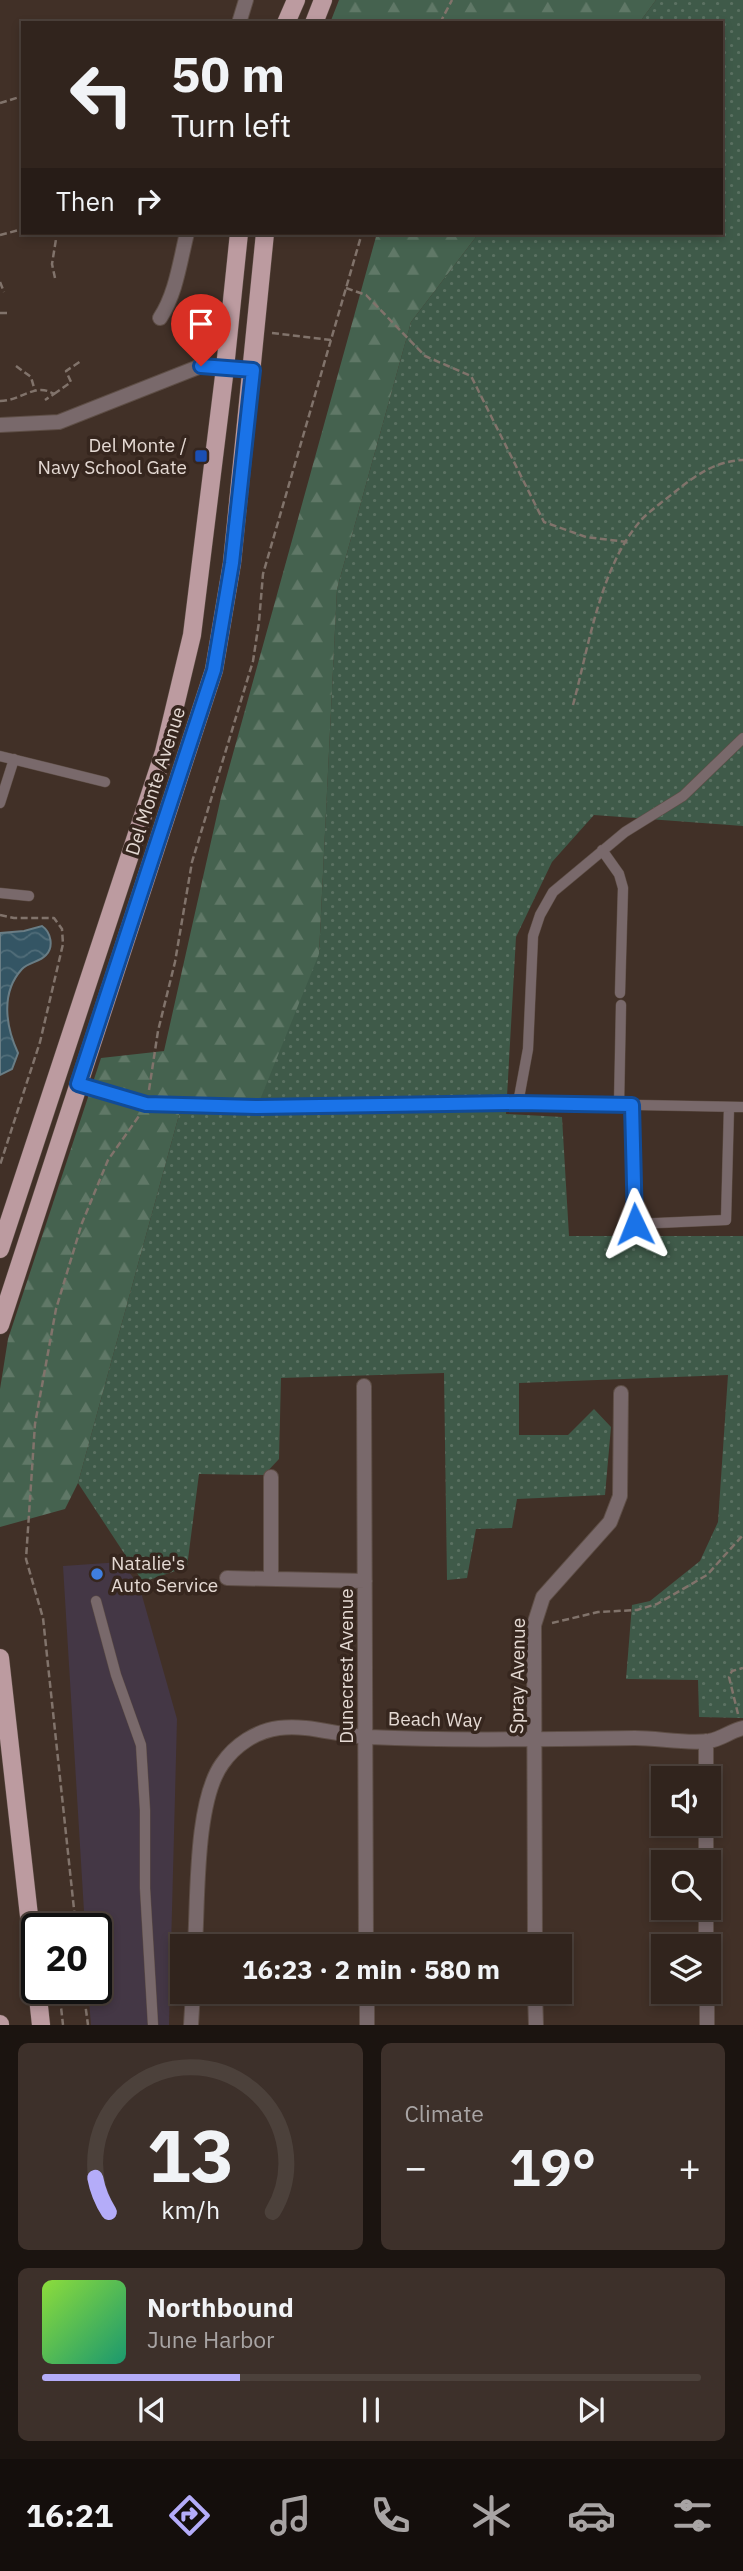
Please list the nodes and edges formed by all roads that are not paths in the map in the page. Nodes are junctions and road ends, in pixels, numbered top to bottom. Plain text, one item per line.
1 (246, 0) edge
2 (296, 0) edge
3 (323, 0) edge
4 (240, 21) edge
5 (287, 21) edge
6 (315, 21) edge
7 (186, 235) edge
8 (239, 235) edge
9 (265, 235) edge
10 (160, 318) dead end
11 (225, 368) junction
12 (253, 370) junction
13 (7, 425) edge
14 (0, 434) edge
15 (743, 738) edge
16 (0, 756) edge
17 (14, 759) junction
18 (105, 782) dead end
19 (0, 803) edge
20 (602, 850) junction
21 (0, 893) edge
22 (29, 896) dead end
23 (620, 993) dead end
24 (621, 1005) dead end
25 (78, 1084) junction
26 (518, 1103) junction
27 (619, 1105) junction
28 (632, 1105) junction
29 (729, 1107) junction
30 (743, 1107) edge
31 (0, 1249) edge
32 (0, 1325) edge
33 (364, 1386) dead end
34 (621, 1393) dead end
35 (271, 1477) dead end
36 (227, 1578) dead end
37 (271, 1578) junction
38 (365, 1581) junction
39 (96, 1601) dead end
40 (0, 1658) edge
41 (742, 1728) edge
42 (365, 1737) junction
43 (534, 1740) junction
44 (706, 1741) junction
45 (706, 1766) edge
46 (29, 1913) edge
47 (196, 1934) edge
48 (366, 1934) edge
49 (535, 1934) edge
50 (39, 2004) edge
51 (192, 2004) edge
52 (367, 2004) edge
53 (536, 2004) edge
54 (707, 2004) edge
55 (41, 2025) edge
56 (153, 2025) edge
57 (191, 2025) edge
58 (367, 2025) edge
59 (536, 2025) edge
60 (707, 2025) edge

1 - 4 street
2 - 5 main road
3 - 6 main road
7 - 10 street
8 - 11 main road, Del Monte Avenue
9 - 12 main road, Del Monte Avenue
11 - 12 street
11 - 13 street
11 - 31 main road, Del Monte Avenue
12 - 25 main road, Del Monte Avenue
13 - 14 street
15 - 20 lane
16 - 17 lane
17 - 18 lane
17 - 19 lane
20 - 23 lane
20 - 26 lane
21 - 22 lane
24 - 27 lane
25 - 26 lane
25 - 32 main road, Del Monte Avenue
26 - 27 lane
27 - 28 lane
28 - 29 lane
28 - 29 lane
29 - 30 lane
33 - 38 street, Dunecrest Avenue
34 - 43 street, Spray Avenue
35 - 37 street
36 - 37 street
37 - 38 street
38 - 42 street, Dunecrest Avenue
39 - 56 lane
40 - 46 main road
41 - 44 street, Beach Way
42 - 43 street, Beach Way
42 - 47 street, Beach Way
42 - 48 street, Dunecrest Avenue
43 - 44 street, Beach Way
43 - 49 street, Spray Avenue
44 - 45 street
50 - 55 main road
51 - 57 street
52 - 58 street
53 - 59 street
54 - 60 street

